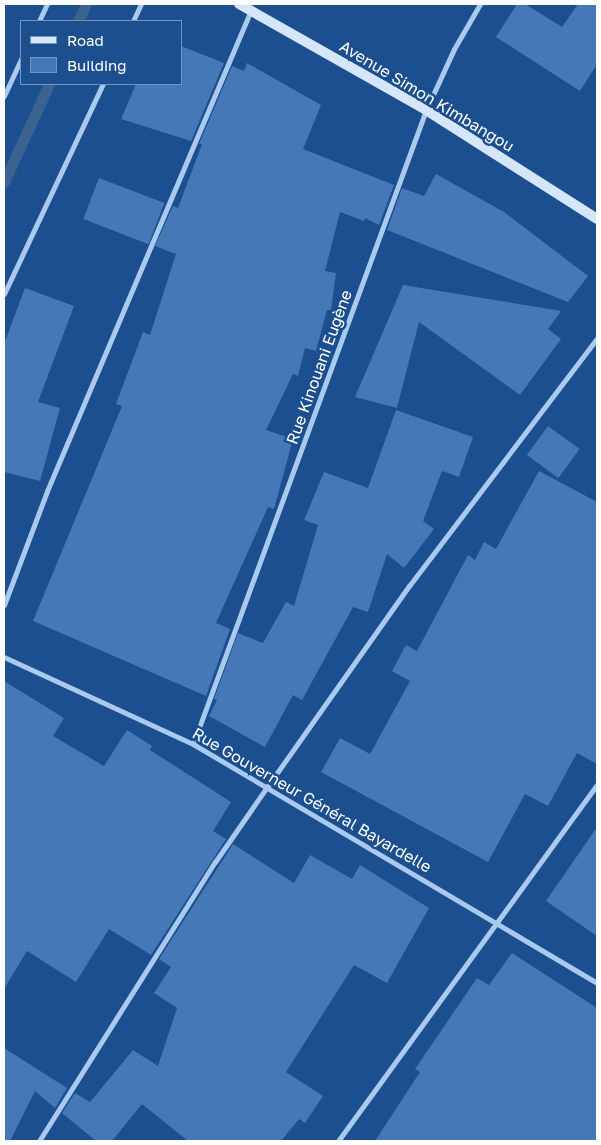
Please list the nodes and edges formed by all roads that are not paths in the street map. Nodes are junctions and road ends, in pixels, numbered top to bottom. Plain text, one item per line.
1 (48, 4) edge
2 (141, 4) edge
3 (239, 4) edge
4 (480, 4) edge
5 (250, 10) junction
6 (40, 20) edge
7 (133, 20) edge
8 (20, 61) edge
9 (103, 85) edge
10 (4, 96) edge
11 (426, 110) junction
12 (597, 218) edge
13 (4, 294) edge
14 (597, 338) edge
15 (4, 605) edge
16 (4, 657) edge
17 (193, 744) junction
18 (597, 785) edge
19 (267, 787) junction
20 (496, 921) junction
21 (597, 983) edge
22 (39, 1141) edge
23 (338, 1141) edge

1 - 6 street
2 - 7 street
3 - 5 street, Avenue Simon Kimbangou
4 - 11 street, Rue Kinouani Eugène
5 - 11 street, Avenue Simon Kimbangou
5 - 15 street
8 - 10 street
9 - 13 street
11 - 12 street, Avenue Simon Kimbangou
11 - 17 street, Rue Kinouani Eugène
14 - 19 street
16 - 17 street, Rue Gouverneur Général Bayardelle
17 - 19 street, Rue Gouverneur Général Bayardelle
18 - 20 street
19 - 20 street, Rue Gouverneur Général Bayardelle
19 - 22 street
20 - 21 street, Rue Gouverneur Général Bayardelle
20 - 23 street

